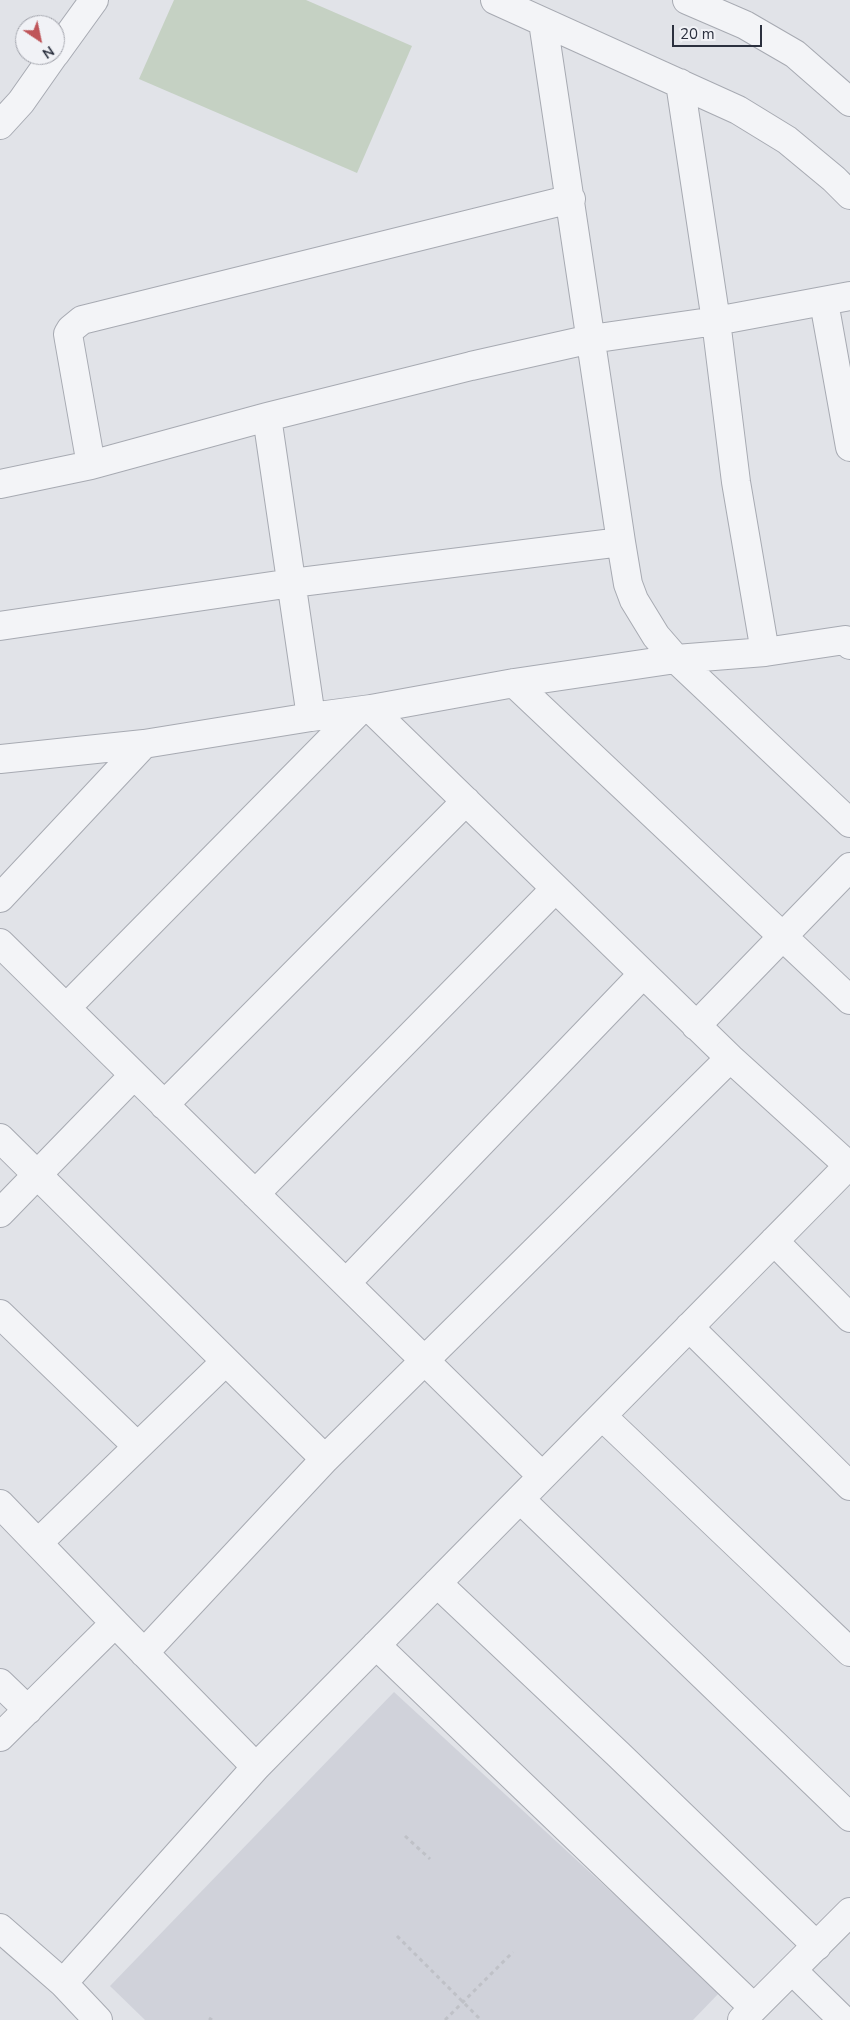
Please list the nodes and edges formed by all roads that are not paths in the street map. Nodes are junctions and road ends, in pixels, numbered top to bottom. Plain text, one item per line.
1 (94, 0) edge
2 (494, 0) edge
3 (687, 0) edge
4 (543, 22) junction
5 (65, 40) edge
6 (47, 65) edge
7 (680, 82) junction
8 (850, 102) edge
9 (0, 125) edge
10 (850, 195) edge
11 (571, 199) junction
12 (837, 299) edge
13 (716, 321) junction
14 (591, 339) junction
15 (267, 417) junction
16 (850, 447) edge
17 (91, 465) junction
18 (0, 484) edge
19 (621, 542) junction
20 (292, 583) junction
21 (0, 626) edge
22 (848, 642) edge
23 (765, 652) junction
24 (676, 660) junction
25 (514, 683) junction
26 (364, 710) junction
27 (311, 717) junction
28 (144, 744) junction
29 (0, 759) edge
30 (466, 802) junction
31 (850, 824) edge
32 (850, 867) edge
33 (555, 889) junction
34 (0, 898) edge
35 (783, 938) junction
36 (0, 943) edge
37 (643, 974) junction
38 (850, 1000) edge
39 (66, 1008) junction
40 (696, 1026) junction
41 (730, 1058) junction
42 (134, 1076) junction
43 (164, 1105) junction
44 (0, 1138) edge
45 (850, 1165) edge
46 (37, 1175) junction
47 (255, 1194) junction
48 (0, 1214) edge
49 (774, 1241) junction
50 (346, 1283) junction
51 (0, 1314) edge
52 (850, 1318) edge
53 (690, 1326) junction
54 (424, 1360) junction
55 (225, 1362) junction
56 (602, 1416) junction
57 (137, 1446) junction
58 (325, 1459) junction
59 (542, 1476) junction
60 (850, 1486) edge
61 (520, 1499) junction
62 (0, 1504) edge
63 (38, 1543) junction
64 (437, 1583) junction
65 (115, 1623) junction
66 (376, 1645) junction
67 (850, 1652) edge
68 (144, 1653) junction
69 (0, 1683) edge
70 (28, 1710) junction
71 (0, 1738) edge
72 (256, 1767) junction
73 (850, 1817) edge
74 (850, 1912) edge
75 (0, 1928) edge
76 (817, 1946) junction
77 (792, 1970) junction
78 (63, 1983) junction
79 (748, 2014) edge
80 (98, 2020) edge
81 (844, 2020) edge

1 - 5 street
2 - 4 street
3 - 8 street
4 - 7 street
4 - 11 street
6 - 9 street
7 - 10 street
7 - 13 street
11 - 14 street
11 - 17 street
12 - 13 street
12 - 16 street
13 - 14 street
13 - 23 street
14 - 15 street
14 - 19 street
15 - 17 street
15 - 20 street
17 - 18 street
19 - 20 street
19 - 24 street
20 - 21 street
20 - 27 street
22 - 23 street
23 - 24 street
24 - 25 street
24 - 31 street
25 - 26 street
25 - 35 street
26 - 27 street
26 - 30 street
26 - 39 street
27 - 28 street
28 - 29 street
28 - 34 street
30 - 33 street
30 - 43 street
32 - 35 street
33 - 37 street
33 - 47 street
35 - 38 street
35 - 40 street
36 - 39 street
37 - 40 street
37 - 50 street
39 - 42 street
40 - 41 street
41 - 45 street
41 - 54 street
42 - 43 street
42 - 46 street
43 - 47 street
44 - 46 street
45 - 49 street
46 - 48 street
46 - 55 street
47 - 50 street
49 - 52 street
49 - 53 street
50 - 54 street
51 - 57 street
53 - 56 street
53 - 60 street
54 - 58 street
54 - 59 street
55 - 57 street
55 - 58 street
56 - 59 street
56 - 67 street
57 - 63 street
58 - 68 street
59 - 61 street
61 - 64 street
61 - 73 street
62 - 63 street
63 - 65 street
64 - 66 street
64 - 76 street
65 - 68 street
65 - 70 street
66 - 72 street
66 - 79 street
68 - 72 street
69 - 70 street
70 - 71 street
72 - 78 street
74 - 76 street
75 - 78 street
76 - 77 street
77 - 79 street
77 - 81 street
78 - 80 street

